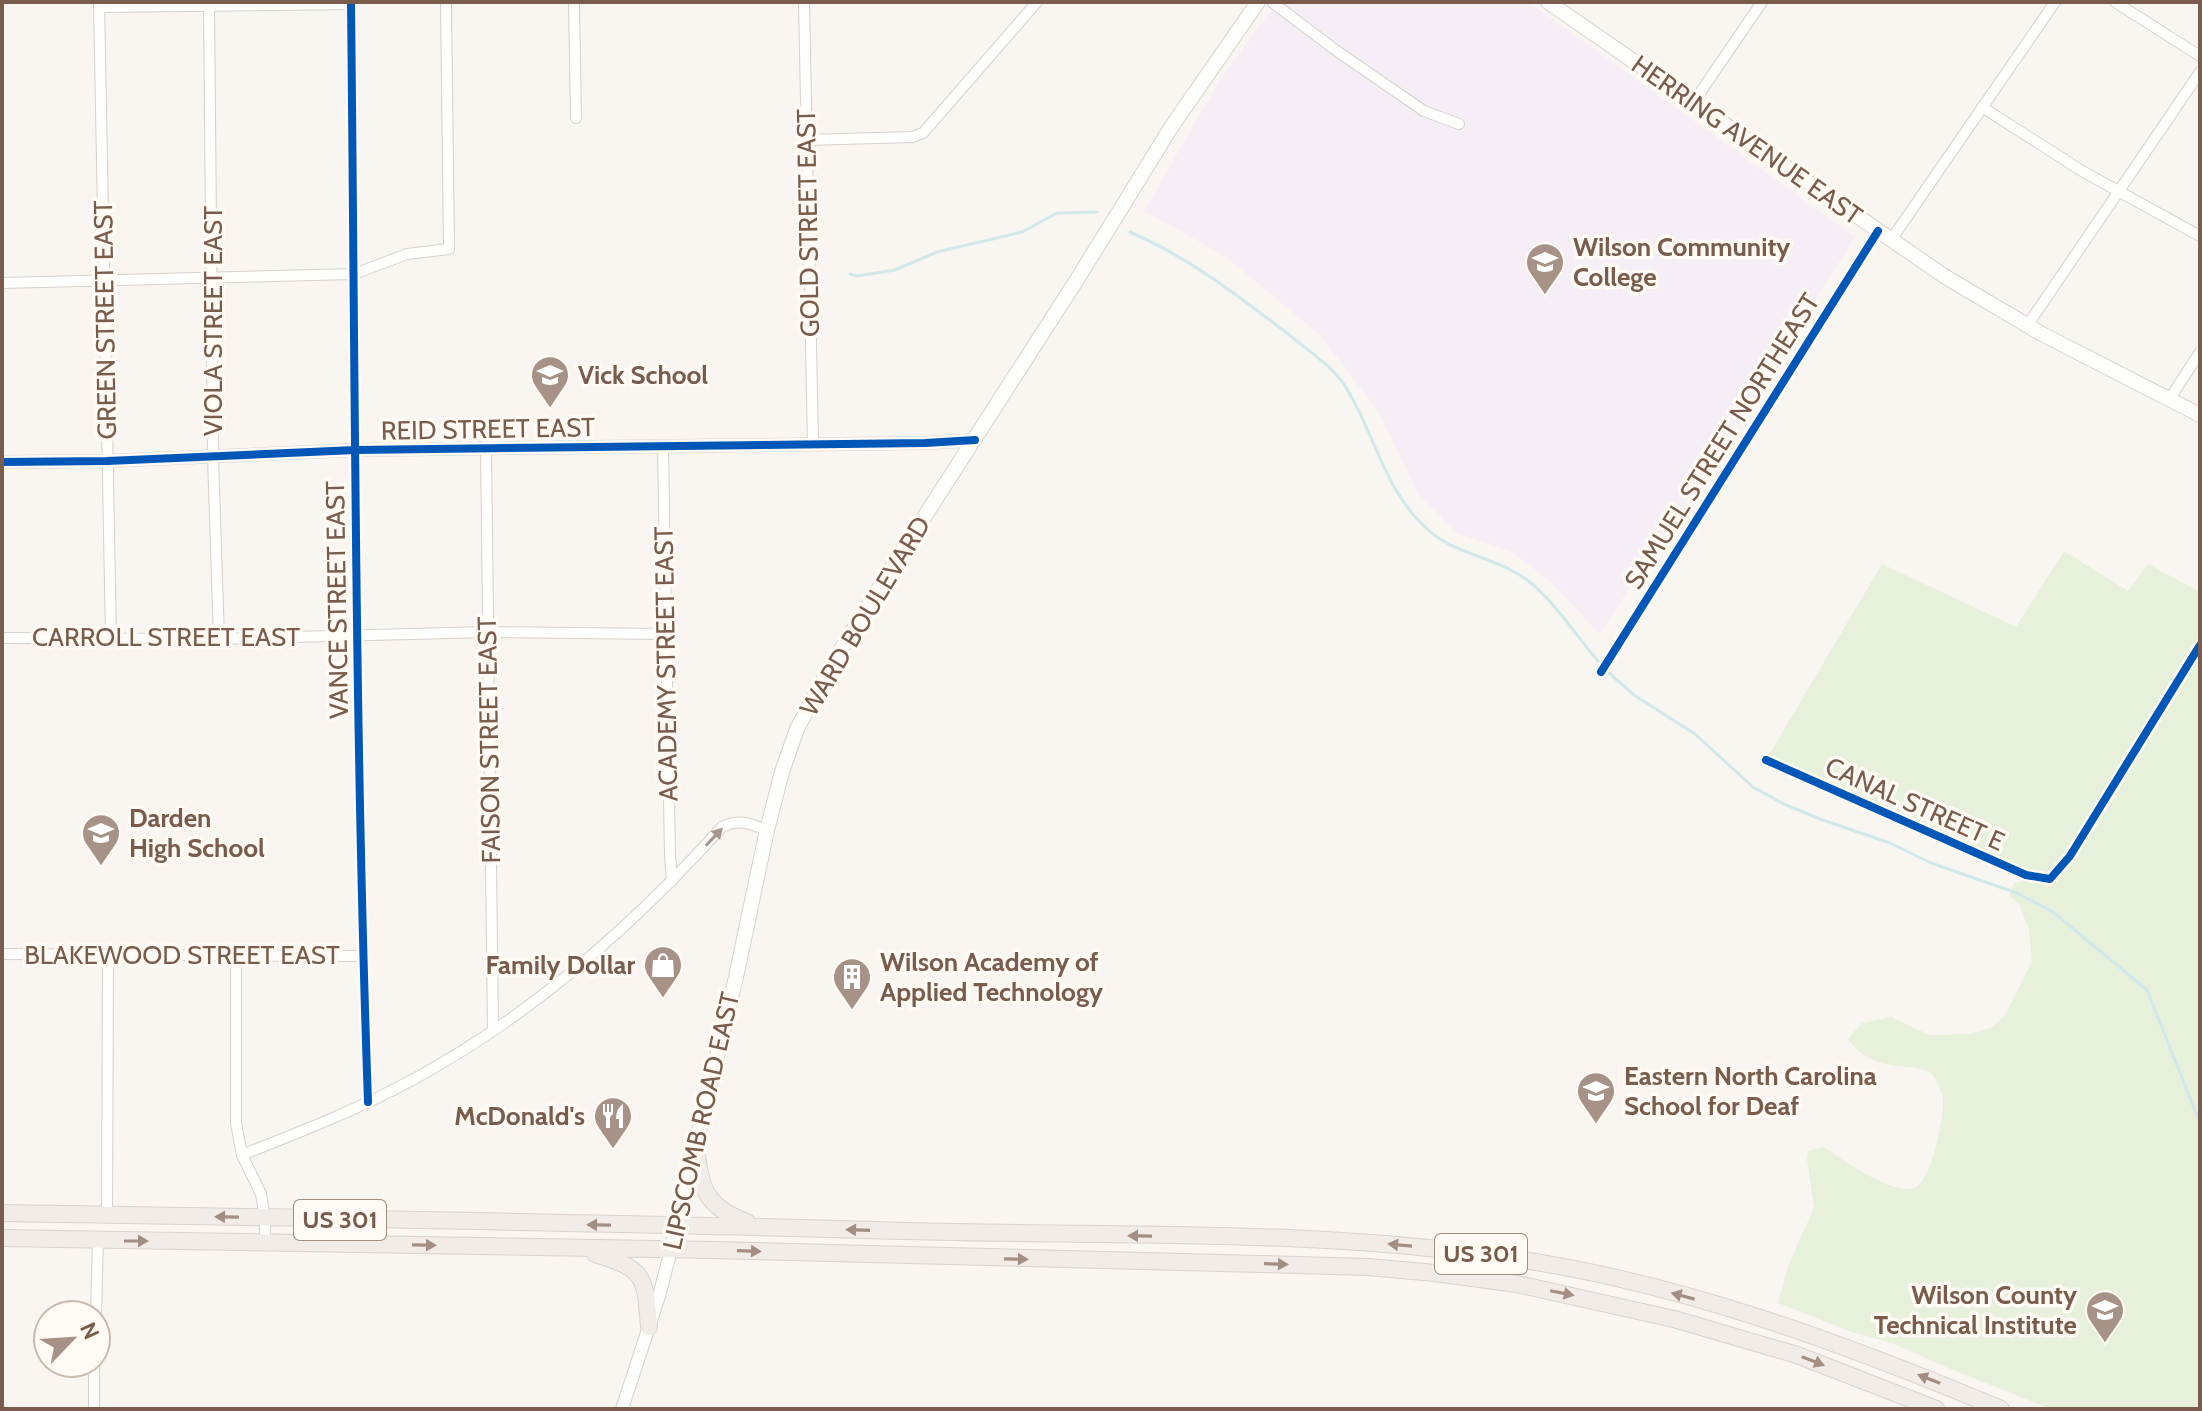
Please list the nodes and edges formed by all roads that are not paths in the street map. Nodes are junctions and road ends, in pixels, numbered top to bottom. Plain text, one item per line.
1 (446, 2) edge
2 (574, 2) edge
3 (804, 2) edge
4 (1037, 2) edge
5 (1258, 2) edge
6 (1272, 2) edge
7 (1762, 2) edge
8 (2055, 2) edge
9 (2115, 2) edge
10 (351, 3) edge
11 (99, 4) edge
12 (210, 5) edge
13 (1558, 5) edge
14 (2200, 56) edge
15 (2200, 72) edge
16 (1693, 103) junction
17 (1982, 107) junction
18 (576, 118) dead end
19 (1459, 124) dead end
20 (806, 140) junction
21 (2118, 192) junction
22 (1878, 231) junction
23 (2200, 236) edge
24 (1891, 240) junction
25 (354, 274) junction
26 (211, 278) junction
27 (106, 281) junction
28 (2, 283) edge
29 (2027, 326) junction
30 (2200, 352) edge
31 (2169, 400) junction
32 (2200, 415) edge
33 (975, 440) junction
34 (813, 444) junction
35 (663, 446) junction
36 (486, 448) junction
37 (355, 450) junction
38 (213, 457) junction
39 (107, 461) junction
40 (2, 462) edge
41 (488, 632) junction
42 (666, 634) junction
43 (356, 635) junction
44 (2, 638) edge
45 (111, 638) junction
46 (219, 639) junction
47 (2200, 645) edge
48 (1601, 672) dead end
49 (1766, 760) dead end
50 (767, 830) junction
51 (672, 881) junction
52 (2, 954) edge
53 (108, 955) junction
54 (363, 956) junction
55 (236, 957) junction
56 (493, 1031) junction
57 (368, 1102) junction
58 (696, 1147) junction
59 (242, 1155) junction
60 (2, 1213) edge
61 (107, 1215) junction
62 (265, 1218) junction
63 (677, 1225) junction
64 (760, 1227) junction
65 (2, 1238) edge
66 (98, 1240) junction
67 (265, 1242) junction
68 (575, 1248) junction
69 (671, 1250) junction
70 (96, 1299) edge
71 (649, 1327) junction
72 (94, 1379) edge
73 (94, 1409) edge
74 (622, 1409) edge
75 (1936, 1409) edge
76 (2001, 1409) edge

1 - 25 street
2 - 18 street
3 - 20 street, GOLD STREET EAST
4 - 20 street
5 - 33 main road, WARD BOULEVARD
6 - 19 street
7 - 16 street
8 - 17 street
9 - 14 street
10 - 12 street
10 - 25 street, VANCE STREET EAST
11 - 12 street
11 - 27 street, GREEN STREET EAST
12 - 26 street, VIOLA STREET EAST
13 - 16 main road, HERRING AVENUE EAST
15 - 21 street
16 - 22 main road, HERRING AVENUE EAST
17 - 21 street
17 - 24 street
20 - 34 street, GOLD STREET EAST
21 - 23 street
21 - 29 street
22 - 24 main road, HERRING AVENUE EAST
22 - 48 street, SAMUEL STREET NORTHEAST
24 - 29 main road, HERRING AVENUE EAST
25 - 26 street
25 - 37 street, VANCE STREET EAST
26 - 27 street
26 - 38 street, VIOLA STREET EAST
27 - 28 street
27 - 39 street, GREEN STREET EAST
29 - 31 main road, HERRING AVENUE EAST
30 - 31 street
31 - 32 main road, HERRING AVENUE EAST
33 - 34 street, REID STREET EAST
33 - 50 main road, WARD BOULEVARD
34 - 35 street, REID STREET EAST
35 - 36 street, REID STREET EAST
35 - 42 street, ACADEMY STREET EAST
36 - 37 street, REID STREET EAST
36 - 41 street, FAISON STREET EAST
37 - 38 street, REID STREET EAST
37 - 43 street, VANCE STREET EAST
38 - 39 street, REID STREET EAST
38 - 46 street, VIOLA STREET EAST
39 - 40 street, REID STREET EAST
39 - 45 street, GREEN STREET EAST
41 - 42 street, CARROLL STREET EAST
41 - 43 street, CARROLL STREET EAST
41 - 56 street, FAISON STREET EAST
42 - 51 street, ACADEMY STREET EAST
43 - 46 street, CARROLL STREET EAST
43 - 54 street, VANCE STREET EAST
44 - 45 street, CARROLL STREET EAST
45 - 46 street, CARROLL STREET EAST
47 - 49 street, CANAL STREET E
51 -> 50 street
50 - 58 main road, LIPSCOMB ROAD EAST
51 - 56 street
52 - 53 street, BLAKEWOOD STREET EAST
53 - 55 street, BLAKEWOOD STREET EAST
53 - 61 street
54 - 55 street, BLAKEWOOD STREET EAST
54 - 57 street, VANCE STREET EAST
55 - 59 street
56 - 57 street
57 - 59 street
58 - 63 main road, LIPSCOMB ROAD EAST
58 - 64 highway
59 - 62 street
60 - 61 highway, US 301
62 -> 61 highway, US 301
63 -> 62 highway, US 301
62 - 67 street
63 - 64 highway, US 301
63 - 69 main road, LIPSCOMB ROAD EAST
76 -> 64 highway, US 301
65 - 66 highway, US 301
66 -> 67 highway, US 301
66 - 70 street
67 -> 68 highway, US 301
68 - 69 highway, US 301
68 - 71 highway
69 - 71 street, LIPSCOMB ROAD EAST
69 -> 75 highway, US 301
71 - 74 street, LIPSCOMB ROAD EAST
72 - 73 street

